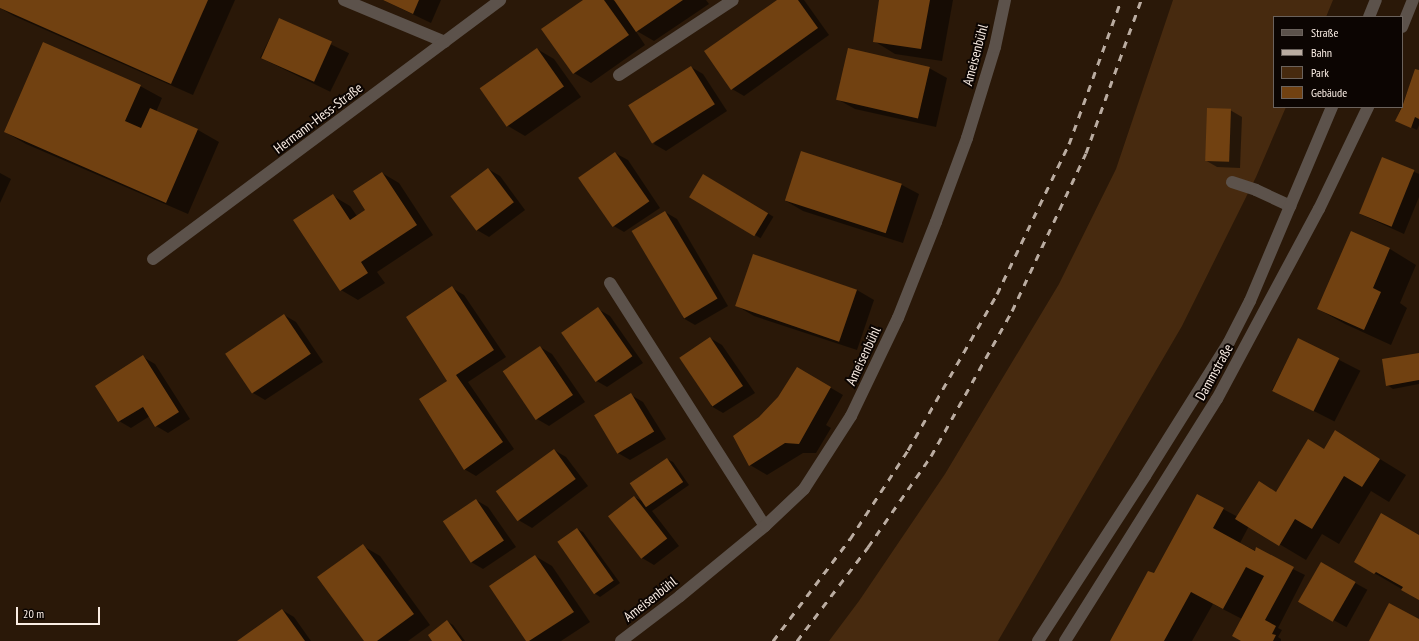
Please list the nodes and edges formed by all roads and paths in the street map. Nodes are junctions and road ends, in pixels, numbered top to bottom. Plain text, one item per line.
1 (344, 0) edge
2 (500, 0) edge
3 (733, 0) edge
4 (1004, 0) edge
5 (1376, 0) edge
6 (1414, 5) edge
7 (1369, 16) edge
8 (1403, 25) edge
9 (445, 42) junction
10 (619, 75) dead end
11 (1332, 108) edge
12 (1368, 108) edge
13 (1232, 182) dead end
14 (1291, 206) junction
15 (153, 259) dead end
16 (610, 283) dead end
17 (765, 526) junction
18 (621, 641) edge
19 (1038, 641) edge
20 (1065, 641) edge

1 - 9 street
2 - 9 street, Hermann-Hess-Straße
3 - 10 street
4 - 17 street, Ameisenbühl
5 - 7 street
6 - 8 street
9 - 15 street, Hermann-Hess-Straße
11 - 14 street, Dammstraße
12 - 20 street, Dammstraße
13 - 14 street
14 - 19 street, Dammstraße
16 - 17 street
17 - 18 street, Ameisenbühl

